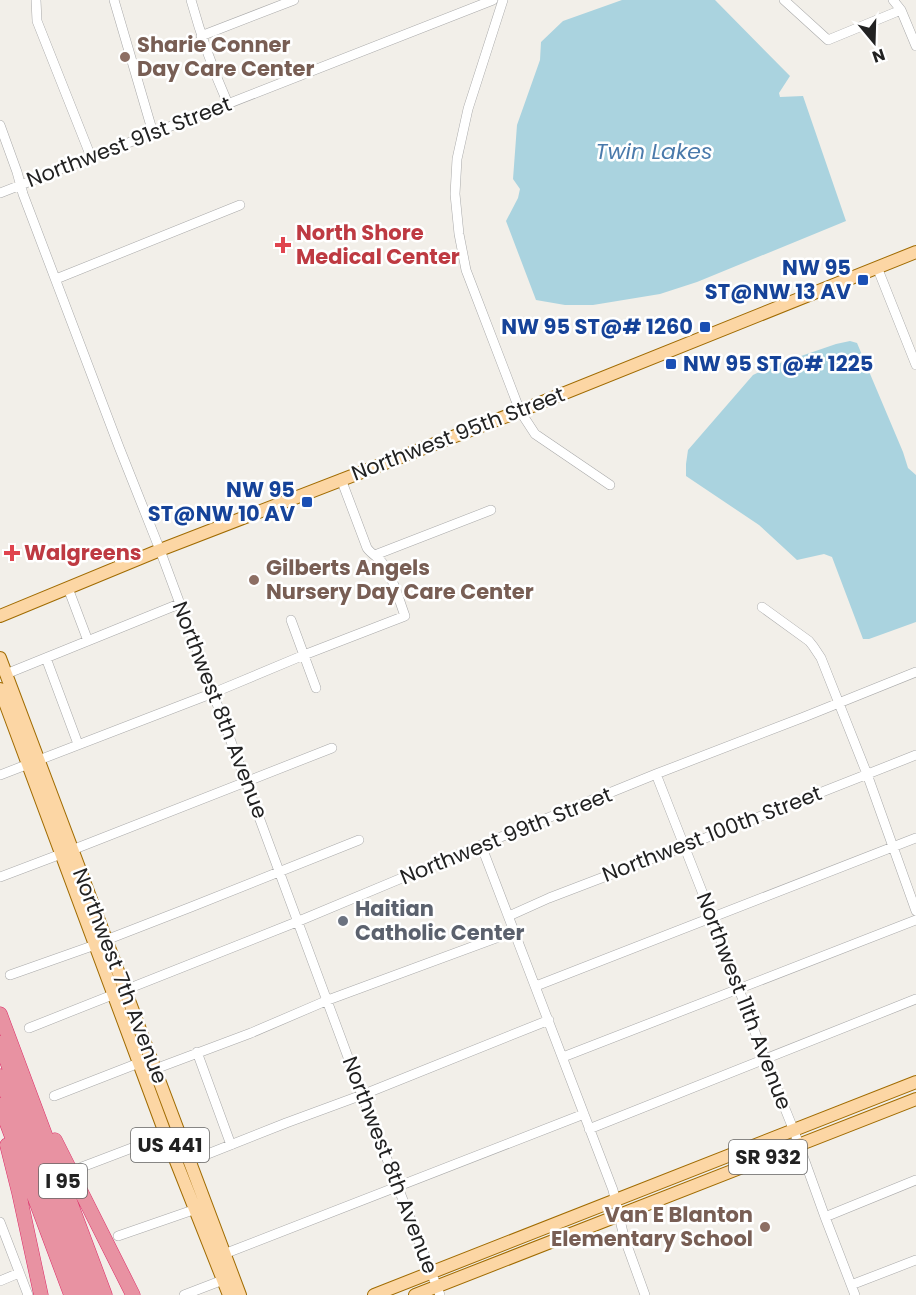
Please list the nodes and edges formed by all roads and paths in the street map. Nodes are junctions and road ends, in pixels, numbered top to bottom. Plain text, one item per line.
1 (36, 0) edge
2 (114, 0) edge
3 (191, 0) edge
4 (294, 0) edge
5 (493, 0) edge
6 (503, 0) edge
7 (784, 0) edge
8 (893, 0) edge
9 (901, 10) junction
10 (201, 36) junction
11 (916, 46) edge
12 (228, 104) junction
13 (0, 125) edge
14 (153, 133) junction
15 (91, 157) junction
16 (21, 185) junction
17 (0, 193) edge
18 (240, 205) dead end
19 (916, 252) edge
20 (877, 267) junction
21 (56, 279) junction
22 (912, 342) edge
23 (916, 365) edge
24 (520, 411) junction
25 (341, 479) junction
26 (610, 485) dead end
27 (491, 510) dead end
28 (160, 550) junction
29 (375, 555) junction
30 (68, 588) junction
31 (179, 604) junction
32 (762, 607) dead end
33 (0, 616) edge
34 (291, 620) dead end
35 (88, 641) junction
36 (304, 655) junction
37 (0, 658) edge
38 (46, 658) junction
39 (916, 672) edge
40 (6, 674) junction
41 (316, 688) dead end
42 (0, 689) edge
43 (213, 693) junction
44 (838, 703) junction
45 (78, 744) junction
46 (332, 748) dead end
47 (916, 755) edge
48 (33, 762) junction
49 (656, 774) junction
50 (867, 774) junction
51 (0, 775) edge
52 (246, 781) junction
53 (916, 838) edge
54 (359, 840) dead end
55 (481, 845) junction
56 (685, 846) junction
57 (893, 847) junction
58 (67, 852) junction
59 (280, 871) junction
60 (0, 878) edge
61 (916, 911) edge
62 (509, 916) junction
63 (712, 917) junction
64 (916, 920) edge
65 (299, 921) junction
66 (515, 931) junction
67 (101, 942) junction
68 (10, 975) dead end
69 (536, 986) junction
70 (740, 989) junction
71 (119, 992) junction
72 (916, 999) edge
73 (328, 1000) junction
74 (0, 1014) edge
75 (549, 1020) junction
76 (29, 1028) dead end
77 (0, 1043) edge
78 (197, 1053) junction
79 (563, 1057) junction
80 (765, 1059) junction
81 (148, 1063) junction
82 (20, 1068) junction
83 (0, 1076) edge
84 (916, 1082) edge
85 (363, 1095) junction
86 (54, 1096) dead end
87 (916, 1099) edge
88 (0, 1105) edge
89 (157, 1111) junction
90 (584, 1114) junction
91 (0, 1117) edge
92 (589, 1129) junction
93 (794, 1131) junction
94 (166, 1135) junction
95 (231, 1145) junction
96 (799, 1145) junction
97 (190, 1161) junction
98 (82, 1167) dead end
99 (916, 1180) edge
100 (398, 1187) junction
101 (616, 1200) junction
102 (196, 1209) junction
103 (620, 1215) junction
104 (825, 1217) junction
105 (0, 1222) edge
106 (118, 1236) dead end
107 (224, 1254) junction
108 (916, 1260) edge
109 (19, 1273) junction
110 (431, 1273) junction
111 (223, 1280) junction
112 (0, 1281) edge
113 (853, 1290) edge
114 (438, 1291) edge
115 (28, 1295) edge
116 (40, 1295) edge
117 (71, 1295) edge
118 (82, 1295) edge
119 (94, 1295) edge
120 (105, 1295) edge
121 (133, 1295) edge
122 (184, 1295) edge
123 (229, 1295) edge
124 (240, 1295) edge
125 (374, 1295) edge
126 (415, 1295) edge
127 (645, 1295) edge

1 - 15 street
2 - 14 street
3 - 10 street
4 - 10 street
5 - 12 street, Northwest 91st Street
6 - 24 street
7 - 9 street
8 - 9 street
9 - 11 street
10 - 12 street
12 - 14 street, Northwest 91st Street
13 - 16 street, Northwest 8th Avenue
14 - 15 street, Northwest 91st Street
15 - 16 street, Northwest 91st Street
16 - 17 street, Northwest 91st Street
16 - 21 street, Northwest 8th Avenue
18 - 21 street
19 - 20 main road, Northwest 95th Street
20 - 22 street
20 - 24 main road, Northwest 95th Street
21 - 28 street, Northwest 8th Avenue
22 - 23 street
24 - 25 main road, Northwest 95th Street
24 - 26 street
25 - 28 main road, Northwest 95th Street
25 - 29 street
27 - 29 street
28 - 30 main road, Northwest 95th Street
28 - 31 street, Northwest 8th Avenue
29 - 36 street
30 - 33 main road, Northwest 95th Street
30 - 35 street
31 - 35 street
31 - 43 street, Northwest 8th Avenue
32 - 44 street
34 - 36 street
35 - 38 street
36 - 41 street
36 - 43 street
37 - 40 main road, Northwest 7th Avenue / US 441
38 - 40 street
38 - 45 street
39 - 44 street, Northwest 99th Street
40 - 48 main road, Northwest 7th Avenue / US 441
42 - 48 main road, Northwest 7th Avenue / US 441
43 - 45 street
43 - 52 street, Northwest 8th Avenue
44 - 49 street, Northwest 99th Street
44 - 50 street
45 - 48 street
46 - 52 street
47 - 50 street, Northwest 100th Street
48 - 51 street
48 - 58 main road, Northwest 7th Avenue / US 441
48 - 58 main road, Northwest 7th Avenue / US 441
49 - 55 street, Northwest 99th Street
49 - 56 street, Northwest 11th Avenue
50 - 56 street, Northwest 100th Street
50 - 57 street
52 - 58 street
52 - 59 street, Northwest 8th Avenue
53 - 57 street
54 - 59 street
55 - 62 street
55 - 65 street, Northwest 99th Street
56 - 62 street, Northwest 100th Street
56 - 63 street, Northwest 11th Avenue
57 - 61 street
57 - 63 street
58 - 60 street
58 - 67 main road, Northwest 7th Avenue / US 441
59 - 65 street, Northwest 8th Avenue
59 - 67 street
62 - 66 street
63 - 69 street
63 - 70 street, Northwest 11th Avenue
64 - 70 street
65 - 71 street, Northwest 99th Street
65 - 73 street, Northwest 8th Avenue
66 - 69 street
66 - 73 street
67 - 68 street
67 - 71 main road, Northwest 7th Avenue / US 441
69 - 75 street
70 - 79 street
70 - 80 street, Northwest 11th Avenue
71 - 76 street, Northwest 99th Street
71 - 81 main road, Northwest 7th Avenue / US 441
72 - 80 street
73 - 78 street
73 - 85 street, Northwest 8th Avenue
74 - 82 highway, I 95
75 - 79 street
75 - 85 street
77 - 119 highway
78 - 81 street
78 - 95 street
79 - 90 street
80 - 92 street
80 - 93 street, Northwest 11th Avenue
81 - 86 street
81 - 89 main road, Northwest 7th Avenue / US 441
81 - 97 main road, Northwest 7th Avenue / US 441
82 - 120 highway, I 95
82 - 121 highway
83 - 118 highway
84 - 93 main road, SR 932
85 - 95 street
85 - 100 street, Northwest 8th Avenue
87 - 96 main road, SR 932
88 - 117 highway, I 95
89 - 94 main road, Northwest 7th Avenue / US 441
89 - 97 main road
90 - 92 street
90 - 100 street
91 - 116 highway
92 - 101 street
93 - 96 street, Northwest 11th Avenue
93 - 101 main road, SR 932
94 - 98 street
94 - 102 main road, Northwest 7th Avenue / US 441
95 - 97 street
96 - 103 main road, SR 932
96 - 104 street, Northwest 11th Avenue
97 - 107 main road, Northwest 7th Avenue / US 441
99 - 104 street
100 - 107 street
100 - 110 street, Northwest 8th Avenue
101 - 103 street
101 - 110 main road, SR 932
102 - 106 street
102 - 107 main road
102 - 111 main road, Northwest 7th Avenue / US 441
103 - 114 main road, SR 932
103 - 127 street
104 - 113 street, Northwest 11th Avenue
105 - 109 street
107 - 124 main road, Northwest 7th Avenue / US 441
108 - 113 street
109 - 112 street
109 - 115 street
110 - 114 street, Northwest 8th Avenue
110 - 125 main road, SR 932
111 - 122 street
111 - 123 main road, Northwest 7th Avenue / US 441
114 - 126 main road, SR 932

